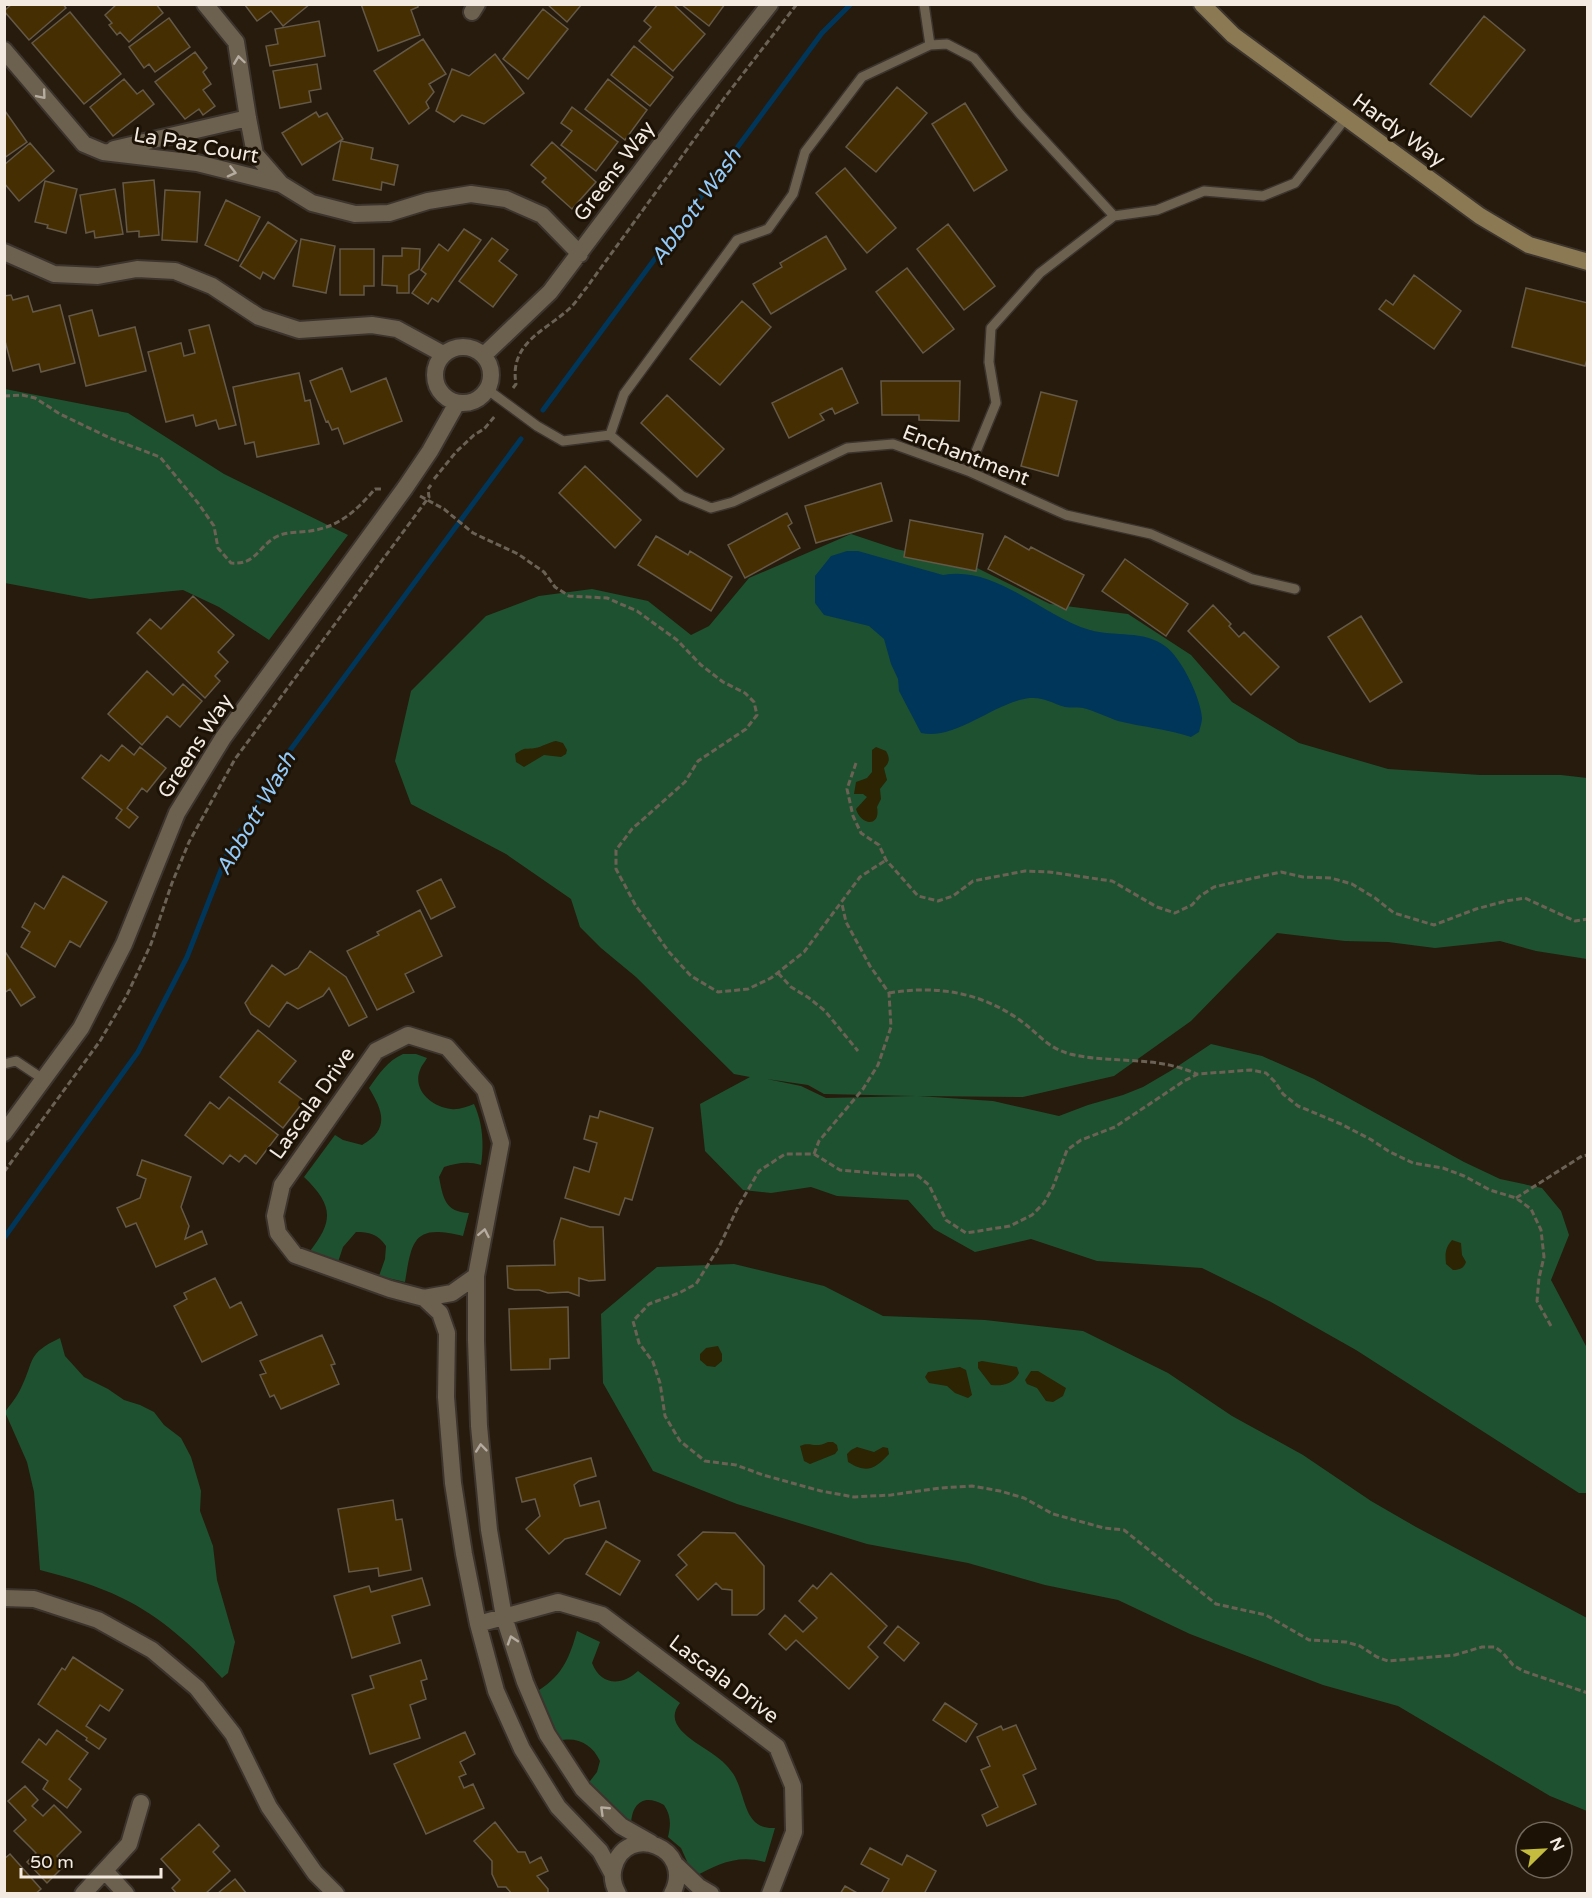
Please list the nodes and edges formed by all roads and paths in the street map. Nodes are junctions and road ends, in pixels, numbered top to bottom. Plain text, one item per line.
1 (205, 4) edge
2 (770, 4) edge
3 (798, 4) edge
4 (924, 4) edge
5 (1202, 4) edge
6 (930, 45) junction
7 (4, 50) edge
8 (248, 118) junction
9 (1345, 119) junction
10 (103, 152) junction
11 (281, 184) junction
12 (1114, 216) junction
13 (4, 252) edge
14 (580, 254) junction
15 (1587, 262) edge
16 (443, 354) junction
17 (484, 355) junction
18 (513, 388) dead end
19 (488, 390) junction
20 (4, 396) edge
21 (457, 403) junction
22 (495, 416) dead end
23 (610, 435) junction
24 (968, 471) junction
25 (405, 488) junction
26 (426, 500) junction
27 (1295, 589) dead end
28 (856, 763) dead end
29 (886, 860) junction
30 (842, 904) junction
31 (1587, 919) edge
32 (778, 973) junction
33 (889, 993) junction
34 (858, 1051) dead end
35 (4, 1064) edge
36 (1198, 1074) junction
37 (43, 1079) junction
38 (4, 1133) edge
39 (814, 1154) junction
40 (1587, 1155) edge
41 (4, 1172) edge
42 (1516, 1198) junction
43 (476, 1276) junction
44 (424, 1298) junction
45 (1551, 1326) dead end
46 (4, 1598) edge
47 (504, 1617) junction
48 (478, 1624) junction
49 (1587, 1693) edge
50 (141, 1803) dead end
51 (651, 1844) junction
52 (675, 1864) junction
53 (105, 1871) junction
54 (614, 1887) edge
55 (83, 1893) edge
56 (126, 1893) edge
57 (336, 1893) edge
58 (672, 1893) edge
59 (711, 1893) edge
60 (770, 1893) edge

8 -> 1 street
2 - 14 street, Greens Way
3 - 18 path
4 - 6 lane
5 - 9 main road, Hardy Way
6 - 12 lane
6 - 23 lane
7 -> 10 street, La Paz Court
8 - 10 street, La Paz Court
8 - 11 street
9 - 12 lane
9 - 15 main road, Hardy Way
10 -> 11 street, La Paz Court
11 - 14 street
12 - 24 lane
13 - 16 street
14 - 17 street, Greens Way
16 - 17 street
16 - 21 street
17 - 19 street
19 - 21 street
19 - 23 lane
20 - 25 path
21 - 25 street, Greens Way
22 - 26 path
23 - 24 lane, Enchantment
24 - 27 lane, Enchantment
25 - 26 path
25 - 37 street, Greens Way
26 - 32 path
26 - 41 path
28 - 29 path
29 - 30 path
29 - 31 path
30 - 32 path
30 - 33 path
32 - 34 path
33 - 36 path
33 - 39 path
35 - 37 lane
36 - 39 path
36 - 42 path
37 - 38 street, Greens Way
39 - 49 path
40 - 42 path
42 - 45 path
43 - 44 street, Lascala Drive
43 -> 44 street, Lascala Drive
47 -> 43 street, Lascala Drive
44 - 48 street
46 - 57 street
47 - 48 street, Lascala Drive
51 -> 47 street, Lascala Drive
47 - 60 street, Lascala Drive
48 - 54 street
50 - 53 street
51 - 52 street, Lascala Drive
51 - 54 street
52 - 58 street
52 - 59 street
53 - 55 street
53 - 56 street

